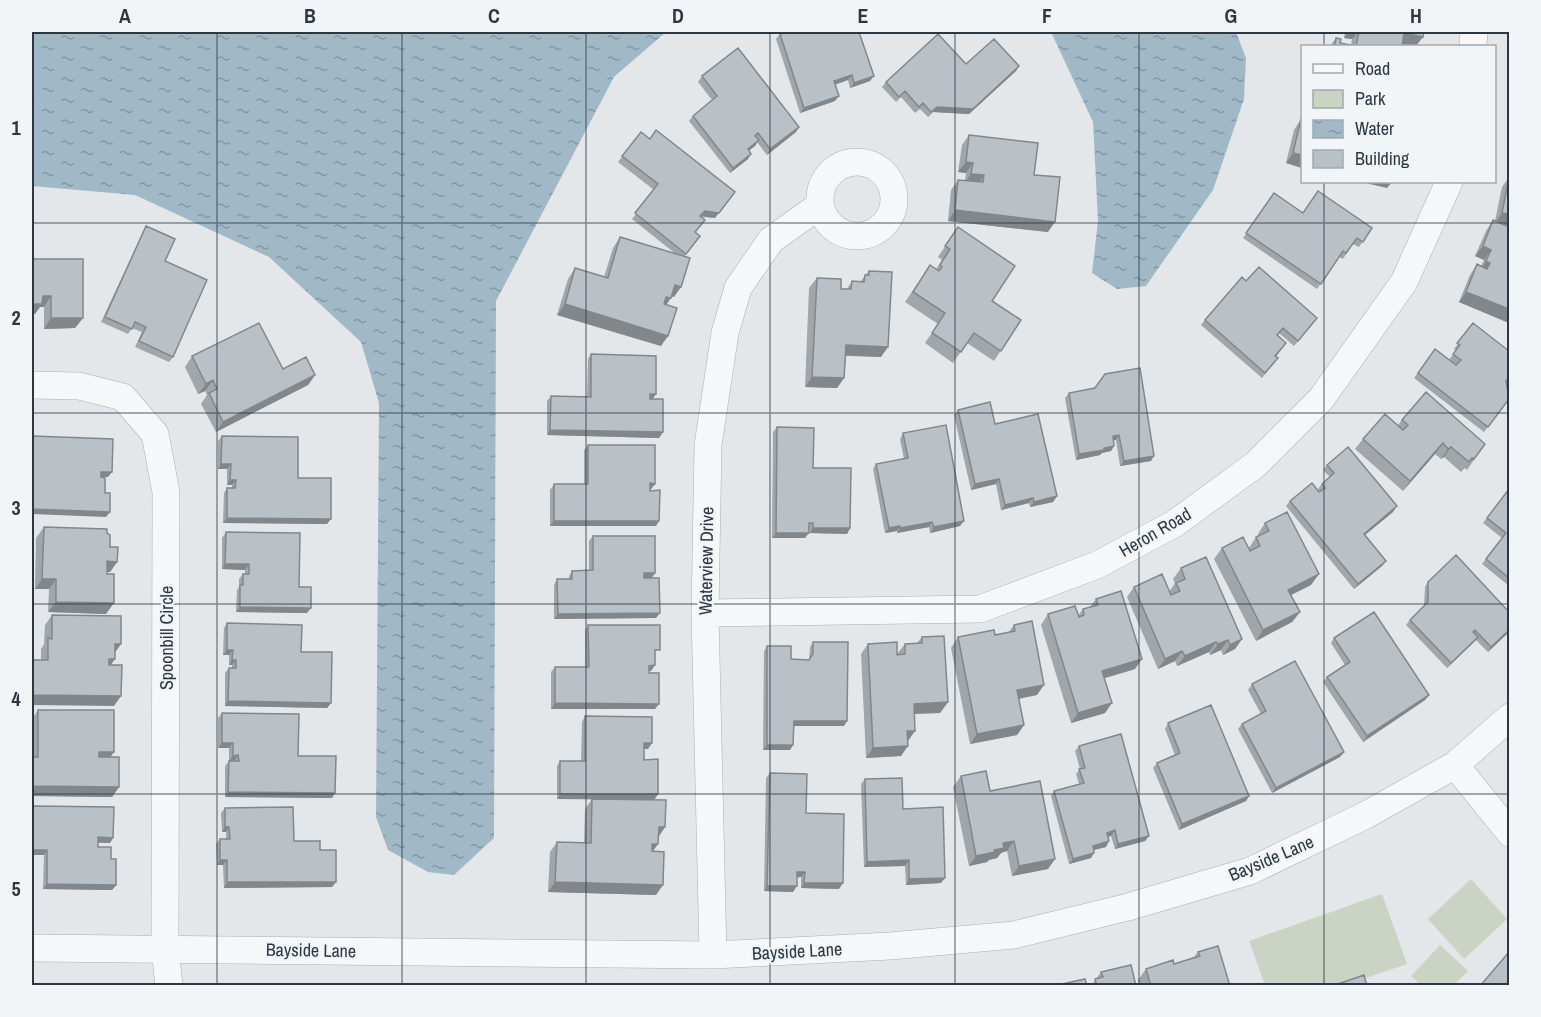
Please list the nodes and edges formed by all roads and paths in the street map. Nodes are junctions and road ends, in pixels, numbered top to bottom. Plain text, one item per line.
1 (1449, 183) edge
2 (819, 206) dead end
3 (32, 385) edge
4 (705, 613) junction
5 (1509, 717) edge
6 (1455, 765) junction
7 (1509, 833) edge
8 (32, 948) edge
9 (165, 948) junction
10 (713, 955) junction
11 (169, 986) edge

1 - 4 street, Heron Road
2 - 4 street, Waterview Drive
3 - 9 street, Spoonbill Circle
4 - 10 street, Waterview Drive
5 - 6 street, Bayside Lane
6 - 7 street
6 - 10 street, Bayside Lane
8 - 9 street, Bayside Lane
9 - 10 street, Bayside Lane
9 - 11 street, Spoonbill Circle

